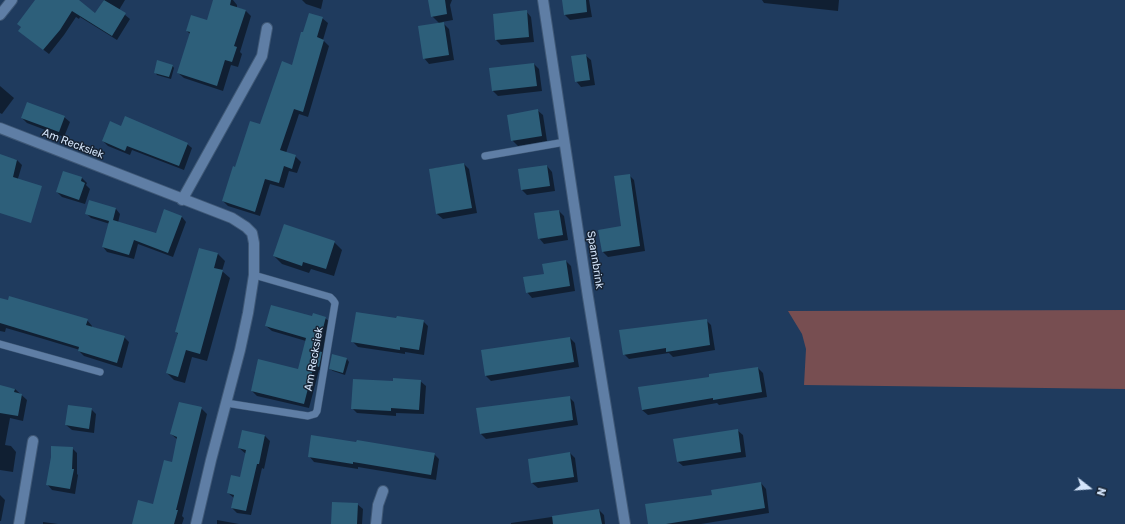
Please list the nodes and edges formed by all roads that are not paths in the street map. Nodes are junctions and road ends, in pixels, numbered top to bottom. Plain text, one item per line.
1 (12, 0) edge
2 (543, 0) edge
3 (0, 15) edge
4 (267, 28) dead end
5 (0, 128) edge
6 (565, 142) junction
7 (485, 156) dead end
8 (182, 200) junction
9 (254, 275) junction
10 (0, 344) edge
11 (100, 372) dead end
12 (226, 403) junction
13 (33, 441) dead end
14 (383, 491) dead end
15 (18, 524) edge
16 (196, 524) edge
17 (376, 524) edge
18 (625, 524) edge

1 - 3 street
2 - 6 street, Spannbrink
4 - 8 street
5 - 8 street, Am Recksiek
6 - 7 lane
6 - 18 street, Spannbrink
8 - 9 street, Am Recksiek
9 - 12 street, Am Recksiek
9 - 12 lane, Am Recksiek
10 - 11 lane
12 - 16 street, Am Recksiek
13 - 15 street
14 - 17 street

